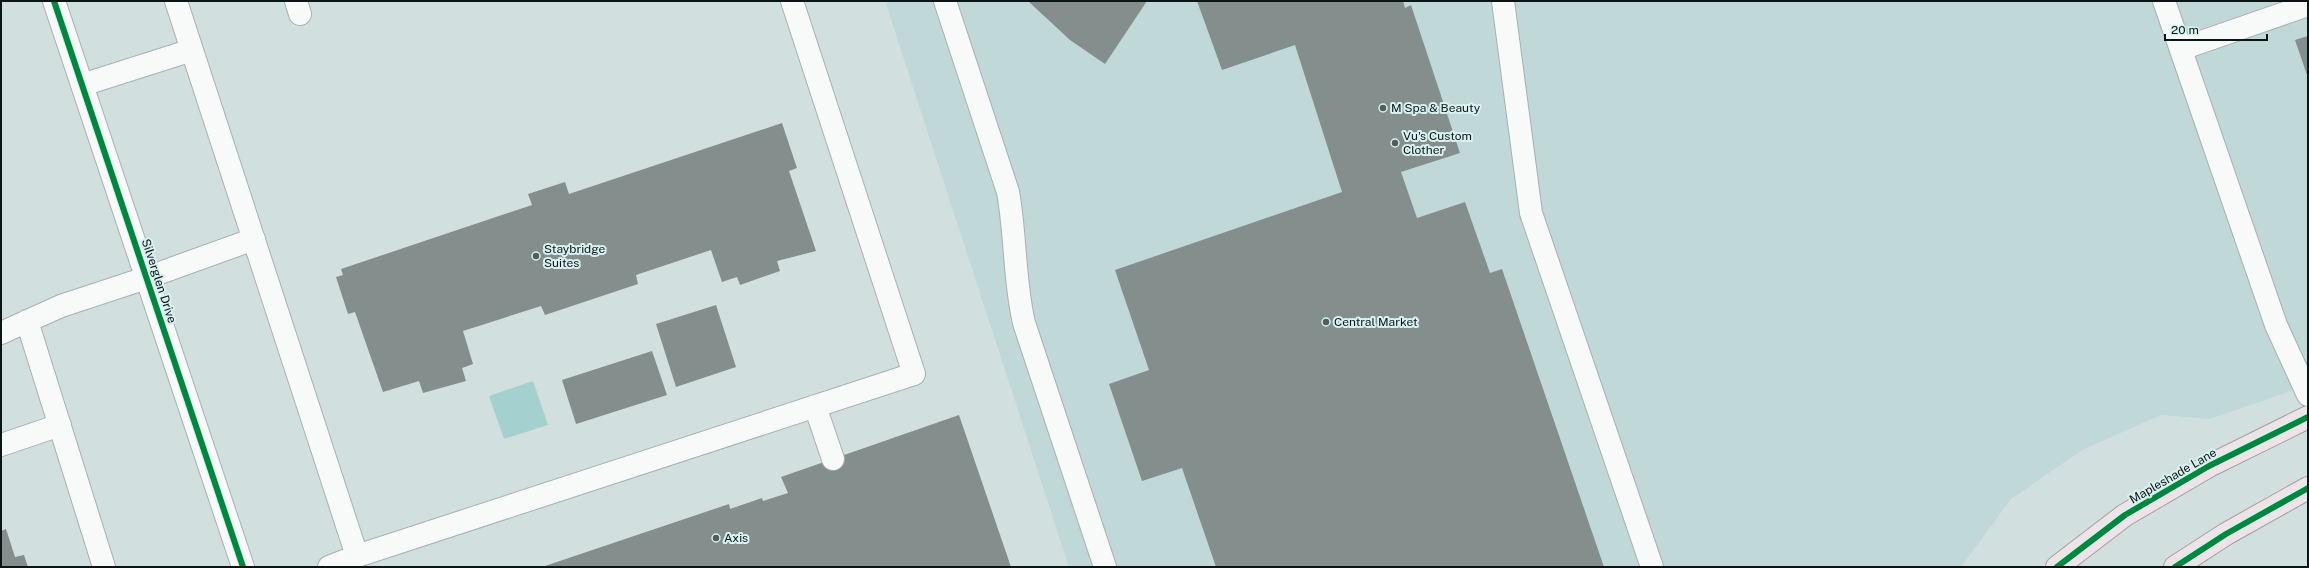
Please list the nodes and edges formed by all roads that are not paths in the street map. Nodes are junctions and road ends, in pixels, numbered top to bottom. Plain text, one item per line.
1 (54, 1) edge
2 (176, 1) edge
3 (792, 1) edge
4 (944, 1) edge
5 (1503, 1) edge
6 (2164, 1) edge
7 (2308, 5) edge
8 (2181, 49) junction
9 (192, 50) junction
10 (82, 85) junction
11 (254, 239) junction
12 (146, 278) junction
13 (27, 321) junction
14 (1, 333) edge
15 (2308, 395) edge
16 (815, 406) junction
17 (2308, 417) edge
18 (60, 425) junction
19 (1, 445) edge
20 (833, 459) dead end
21 (2308, 488) edge
22 (357, 556) junction
23 (104, 567) edge
24 (243, 567) edge
25 (329, 567) edge
26 (1105, 567) edge
27 (1652, 567) edge
28 (2057, 567) edge
29 (2175, 567) edge

1 - 10 street, Silverglen Drive
2 - 9 street
3 - 16 street
4 - 26 street
5 - 27 street
6 - 8 street
7 - 8 street
8 - 15 street
9 - 10 street
9 - 11 street
10 - 12 street, Silverglen Drive
11 - 12 street
11 - 22 street
12 - 13 street
12 - 24 street, Silverglen Drive
13 - 14 street
13 - 18 street
16 - 20 street
16 - 22 street
17 - 28 main road, Mapleshade Lane
18 - 19 street
18 - 23 street
21 - 29 main road
22 - 25 street

